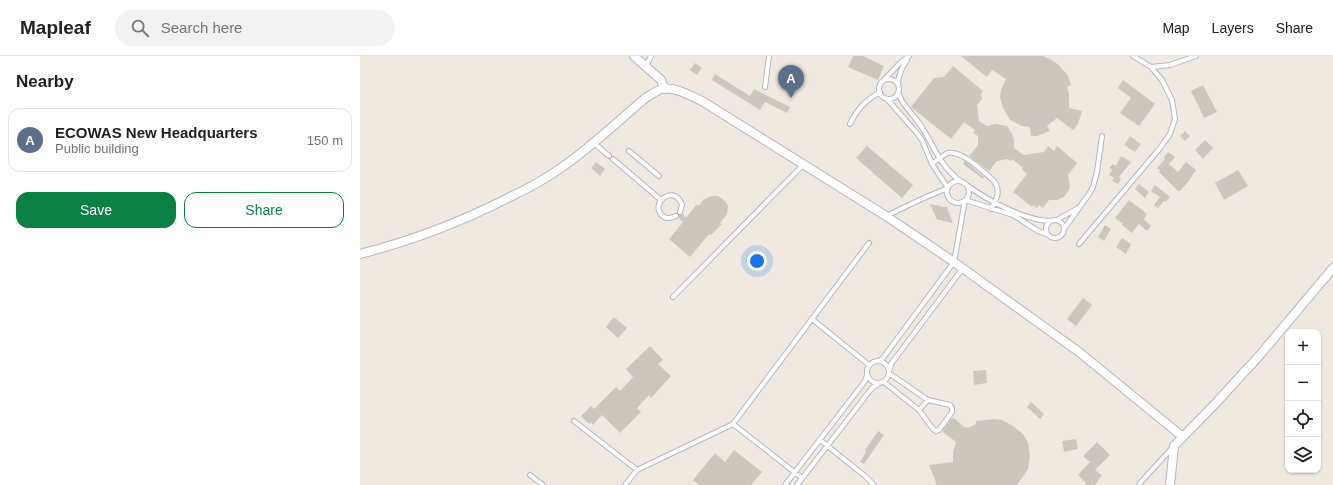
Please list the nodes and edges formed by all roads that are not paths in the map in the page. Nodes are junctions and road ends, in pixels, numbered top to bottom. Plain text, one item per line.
1 (634, 56) edge
2 (651, 56) edge
3 (770, 56) edge
4 (909, 56) edge
5 (1133, 56) edge
6 (1196, 56) edge
7 (646, 66) junction
8 (1151, 67) junction
9 (884, 81) junction
10 (898, 85) junction
11 (765, 87) dead end
12 (664, 89) junction
13 (880, 92) junction
14 (898, 92) junction
15 (887, 98) junction
16 (850, 124) dead end
17 (1102, 136) dead end
18 (594, 142) junction
19 (629, 151) dead end
20 (939, 159) junction
21 (803, 164) junction
22 (932, 164) junction
23 (659, 176) dead end
24 (960, 181) junction
25 (968, 186) junction
26 (948, 188) junction
27 (661, 200) junction
28 (965, 200) junction
29 (995, 202) junction
30 (1080, 206) junction
31 (991, 209) junction
32 (680, 212) dead end
33 (676, 216) dead end
34 (886, 216) junction
35 (1057, 220) junction
36 (1051, 221) junction
37 (1064, 229) junction
38 (1047, 234) junction
39 (869, 243) dead end
40 (1079, 244) dead end
41 (360, 254) edge
42 (954, 262) junction
43 (963, 268) junction
44 (1333, 268) edge
45 (672, 297) dead end
46 (812, 319) junction
47 (879, 361) junction
48 (869, 365) junction
49 (890, 372) junction
50 (867, 375) junction
51 (884, 382) junction
52 (878, 384) junction
53 (928, 400) junction
54 (919, 410) junction
55 (574, 421) dead end
56 (733, 424) junction
57 (1182, 437) junction
58 (820, 440) junction
59 (827, 446) junction
60 (1174, 446) junction
61 (637, 470) junction
62 (795, 472) junction
63 (530, 475) dead end
64 (802, 478) junction
65 (1139, 484) edge
66 (543, 485) edge
67 (625, 485) edge
68 (785, 485) edge
69 (797, 485) edge
70 (874, 485) edge
71 (1170, 485) edge

1 - 7 street
2 - 7 lane
3 - 11 lane
4 - 9 lane
4 - 10 lane
5 - 8 lane
6 - 8 lane
7 - 12 street
8 - 40 lane
9 - 10 lane
9 - 13 lane
10 - 14 lane
12 - 18 street
12 - 21 street
13 - 15 lane
13 - 16 lane
14 - 15 lane
14 - 20 lane
15 - 22 lane
17 - 30 lane
18 - 27 lane
18 - 41 street
19 - 23 lane
20 - 22 lane
20 - 24 lane
20 - 29 lane
21 - 34 street
21 - 45 lane
22 - 26 lane
24 - 25 lane
24 - 26 lane
25 - 28 lane
25 - 29 lane
26 - 28 lane
26 - 34 lane
27 - 32 lane
27 - 33 lane
28 - 31 lane
28 - 42 lane
29 - 31 lane
29 - 36 lane
30 - 35 lane
30 - 37 lane
31 - 38 lane
34 - 42 street
35 - 36 lane
35 - 37 lane
36 - 38 lane
37 - 38 lane
39 - 46 lane
42 - 43 street
42 - 47 lane
43 - 49 lane
43 - 57 street
44 - 57 street
46 - 48 lane
46 - 56 lane
47 - 48 lane
47 - 49 lane
48 - 50 lane
49 - 51 lane
49 - 53 lane
50 - 52 lane
50 - 58 lane
51 - 52 lane
51 - 54 lane
52 - 59 lane
53 - 54 lane
53 - 54 lane
55 - 61 lane
56 - 61 lane
56 - 62 lane
57 - 60 street
58 - 59 lane
58 - 62 lane
59 - 64 lane
59 - 70 lane
60 - 65 lane
60 - 71 street
61 - 67 lane
62 - 64 lane
62 - 68 lane
63 - 66 lane
64 - 69 lane

